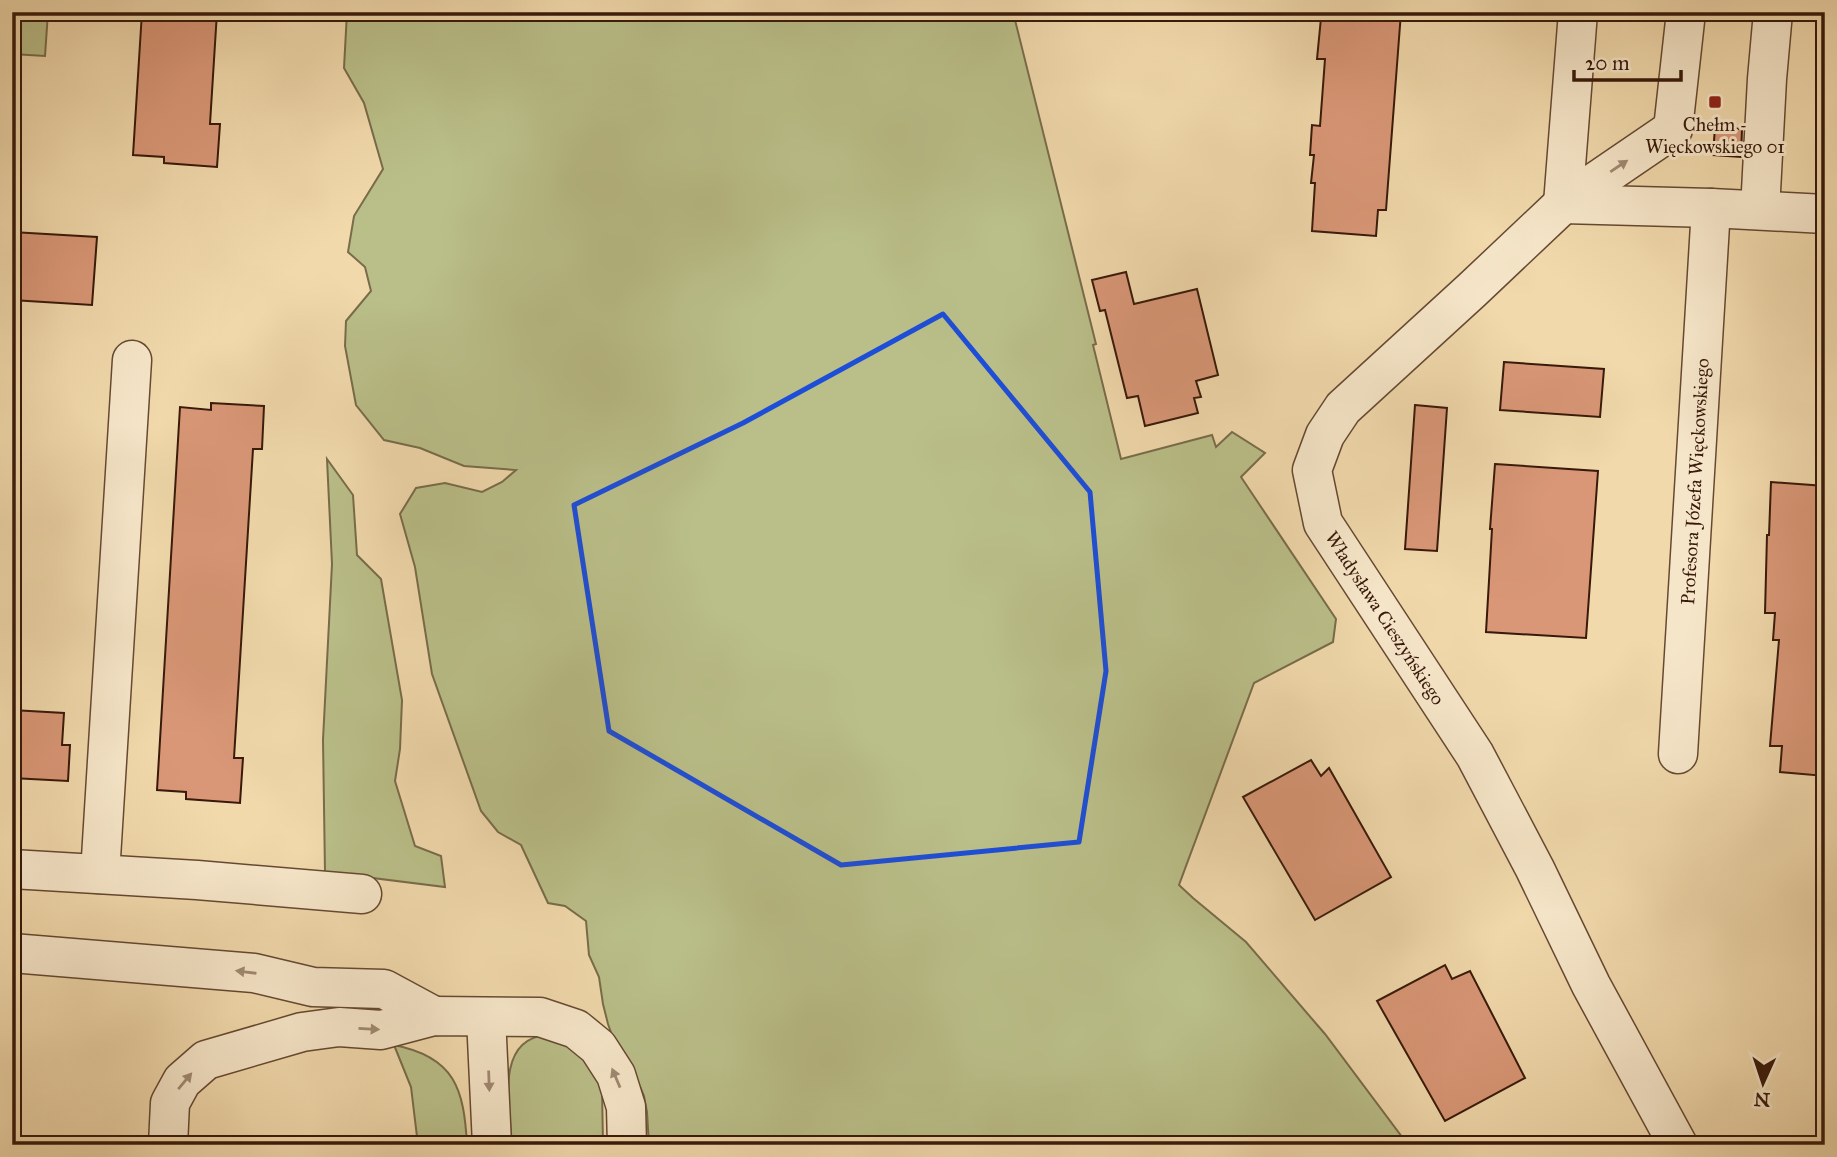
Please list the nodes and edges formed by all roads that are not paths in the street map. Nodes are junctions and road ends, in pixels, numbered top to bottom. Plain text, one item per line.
1 (1578, 12) edge
2 (1686, 12) edge
3 (1773, 12) edge
4 (1563, 204) junction
5 (1710, 208) junction
6 (1760, 210) junction
7 (1825, 214) edge
8 (132, 360) dead end
9 (1678, 754) dead end
10 (12, 869) edge
11 (100, 874) junction
12 (362, 894) dead end
13 (12, 953) edge
14 (434, 1016) junction
15 (486, 1017) junction
16 (168, 1145) edge
17 (492, 1145) edge
18 (627, 1145) edge
19 (1678, 1145) edge

1 - 4 street
4 -> 2 street, Władysława Cieszyńskiego
3 - 6 street
4 - 5 street
4 - 19 street, Władysława Cieszyńskiego
5 - 6 street
5 - 9 street, Profesora Józefa Więckowskiego
6 - 7 street
8 - 11 street
10 - 11 street
11 - 12 street
14 -> 13 street
14 - 15 street
16 -> 14 street
15 -> 17 street
18 -> 15 street

